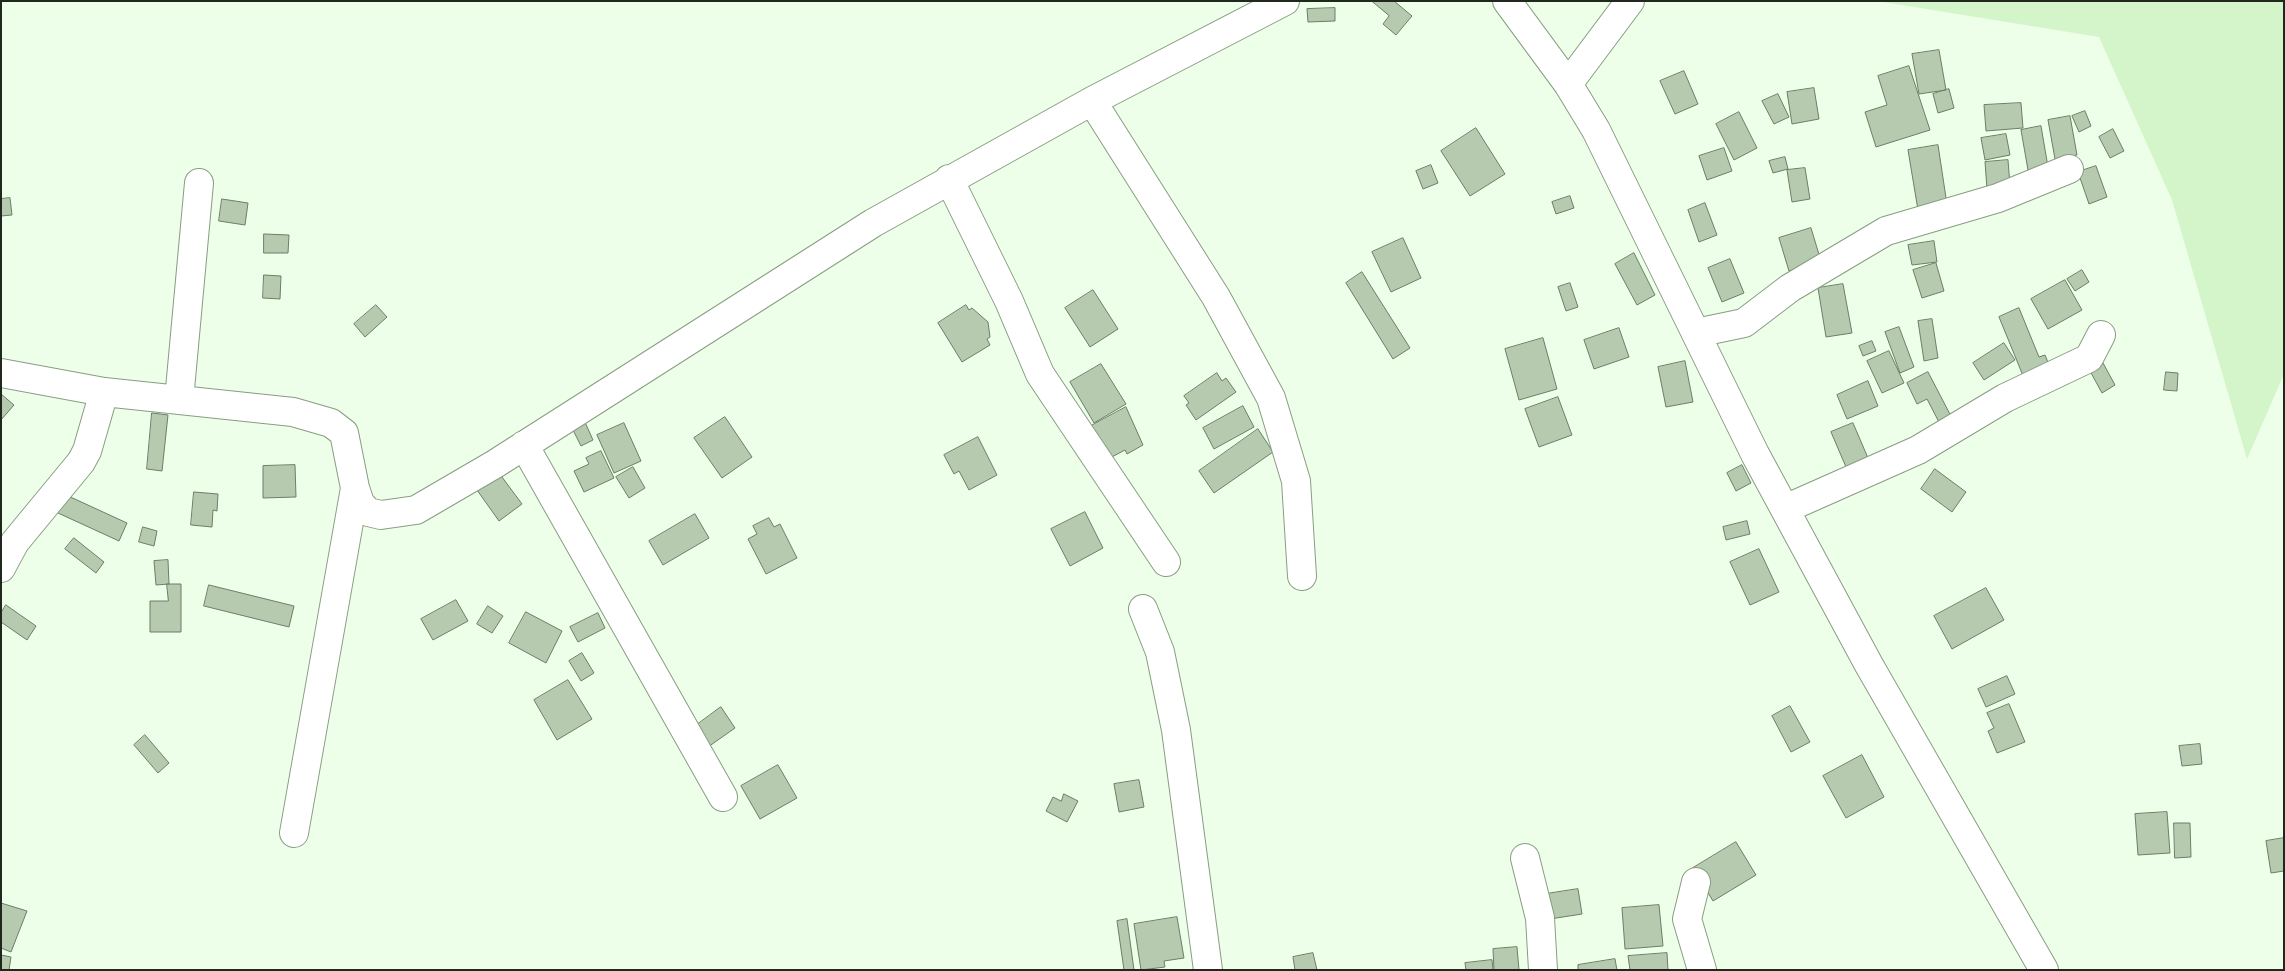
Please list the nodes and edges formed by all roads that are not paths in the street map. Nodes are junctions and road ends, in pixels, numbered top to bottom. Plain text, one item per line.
1 (1284, 1) edge
2 (1507, 1) edge
3 (1630, 1) edge
4 (1568, 84) junction
5 (1092, 101) junction
6 (2069, 168) dead end
7 (949, 179) junction
8 (199, 183) dead end
9 (1696, 333) junction
10 (2101, 335) dead end
11 (1, 373) edge
12 (104, 392) junction
13 (179, 400) junction
14 (524, 445) junction
15 (354, 488) junction
16 (1785, 509) junction
17 (1166, 562) dead end
18 (1, 568) edge
19 (1302, 576) dead end
20 (1143, 609) dead end
21 (722, 797) dead end
22 (294, 833) dead end
23 (1525, 858) dead end
24 (1696, 882) dead end
25 (1208, 970) edge
26 (1544, 970) edge
27 (1702, 970) edge
28 (2044, 970) edge

1 - 5 street
2 - 4 street
3 - 4 street
4 - 9 street
5 - 7 street
5 - 19 street
6 - 9 street
7 - 14 street
7 - 17 street
8 - 13 street
9 - 16 street
10 - 16 street
11 - 12 street
12 - 13 street
12 - 18 street
13 - 15 street
14 - 15 street
14 - 21 street
15 - 22 street
16 - 28 street
20 - 25 street
23 - 26 street
24 - 27 street

